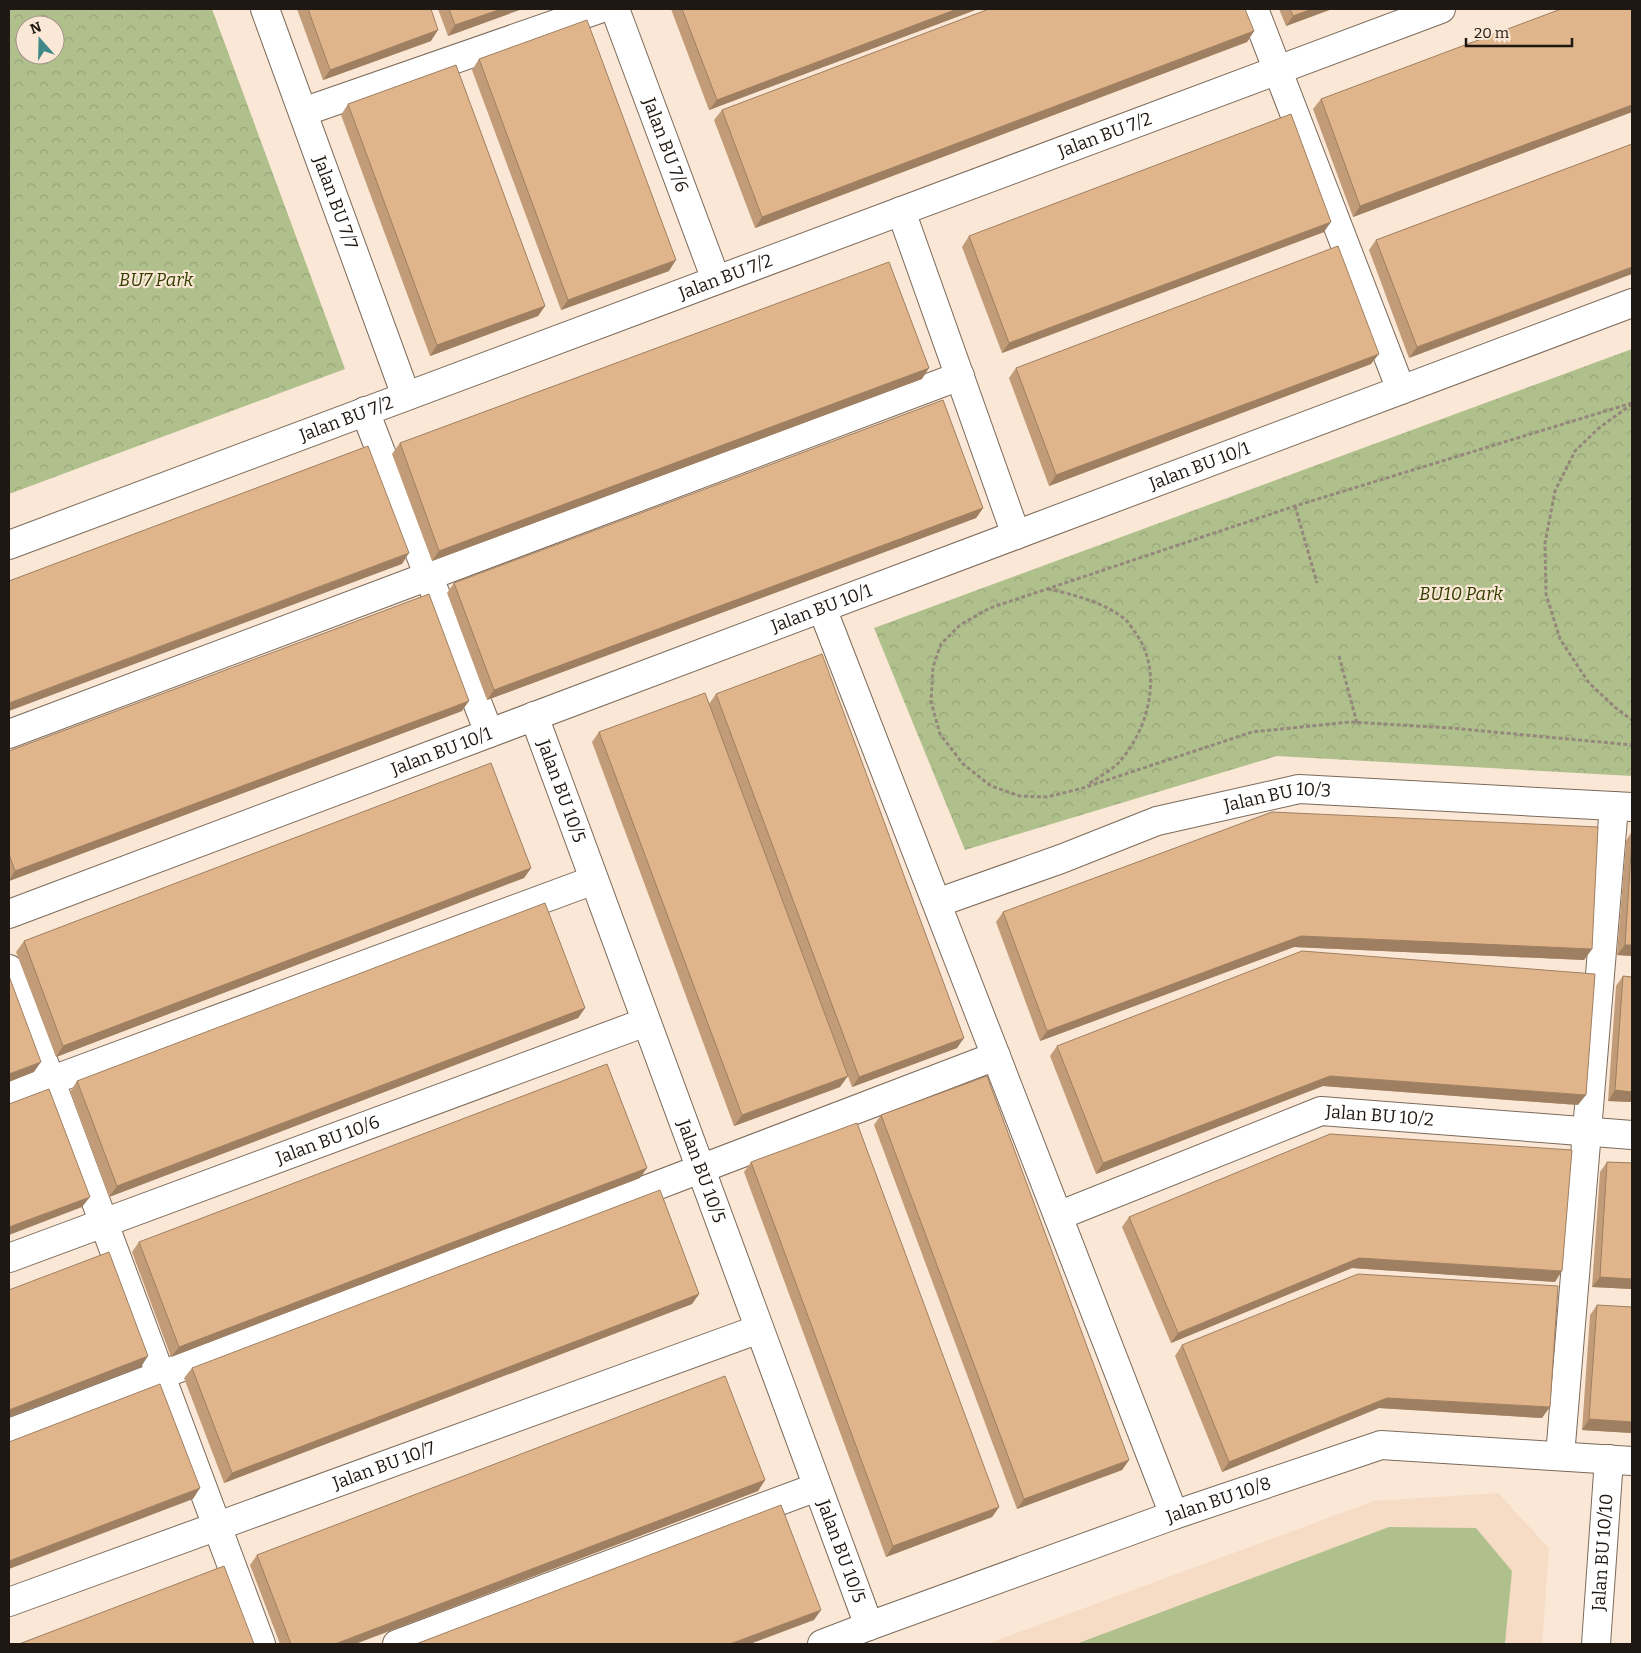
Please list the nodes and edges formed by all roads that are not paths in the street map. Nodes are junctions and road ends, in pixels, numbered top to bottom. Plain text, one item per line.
1 (265, 9) edge
2 (599, 9) edge
3 (615, 9) edge
4 (1254, 9) edge
5 (1441, 9) edge
6 (1278, 70) junction
7 (303, 112) junction
8 (901, 211) junction
9 (716, 280) junction
10 (1632, 303) edge
11 (960, 376) junction
12 (1401, 390) junction
13 (406, 396) junction
14 (366, 411) junction
15 (1016, 535) junction
16 (9, 545) edge
17 (429, 576) junction
18 (822, 608) junction
19 (534, 716) junction
20 (489, 733) junction
21 (9, 734) edge
22 (1623, 807) edge
23 (594, 880) junction
24 (937, 903) junction
25 (9, 914) edge
26 (9, 969) edge
27 (646, 1022) junction
28 (996, 1056) junction
29 (50, 1080) junction
30 (9, 1096) edge
31 (1587, 1131) junction
32 (1632, 1135) edge
33 (700, 1169) junction
34 (1058, 1216) junction
35 (104, 1223) junction
36 (9, 1258) edge
37 (759, 1329) junction
38 (160, 1375) junction
39 (9, 1433) edge
40 (1560, 1456) junction
41 (1620, 1460) edge
42 (817, 1486) junction
43 (1174, 1516) junction
44 (217, 1526) junction
45 (9, 1602) edge
46 (868, 1626) junction
47 (261, 1644) edge
48 (397, 1644) edge
49 (822, 1644) edge
50 (1596, 1644) edge

1 - 7 street, Jalan BU 7/7
2 - 7 street
3 - 9 street, Jalan BU 7/6
4 - 6 street
5 - 6 street, Jalan BU 7/2
6 - 8 street, Jalan BU 7/2
6 - 12 street
7 - 13 street, Jalan BU 7/7
8 - 9 street, Jalan BU 7/2
8 - 11 street
9 - 13 street, Jalan BU 7/2
10 - 12 street, Jalan BU 10/1
11 - 15 street
11 - 17 street
12 - 15 street, Jalan BU 10/1
13 - 14 street, Jalan BU 7/2
14 - 16 street, Jalan BU 7/2
14 - 17 street
15 - 18 street, Jalan BU 10/1
17 - 20 street
17 - 21 street
18 - 19 street, Jalan BU 10/1
18 - 24 street
19 - 20 street, Jalan BU 10/1
19 - 23 street, Jalan BU 10/5
20 - 25 street, Jalan BU 10/1
22 - 24 street, Jalan BU 10/3
22 - 31 street
23 - 27 street, Jalan BU 10/5
23 - 29 street
24 - 28 street
26 - 29 street
27 - 33 street, Jalan BU 10/5
27 - 35 street, Jalan BU 10/6
28 - 33 street
28 - 34 street
29 - 30 street
29 - 35 street
31 - 32 street, Jalan BU 10/2
31 - 34 street, Jalan BU 10/2
31 - 40 street
33 - 37 street, Jalan BU 10/5
33 - 38 street
34 - 43 street
35 - 36 street, Jalan BU 10/6
35 - 38 street
37 - 42 street, Jalan BU 10/5
37 - 44 street, Jalan BU 10/7
38 - 39 street
38 - 44 street
40 - 41 street, Jalan BU 10/8
40 - 43 street, Jalan BU 10/8
41 - 50 street, Jalan BU 10/10
42 - 46 street, Jalan BU 10/5
42 - 48 street
43 - 46 street, Jalan BU 10/8
44 - 45 street, Jalan BU 10/7
44 - 47 street
46 - 49 street, Jalan BU 10/8

